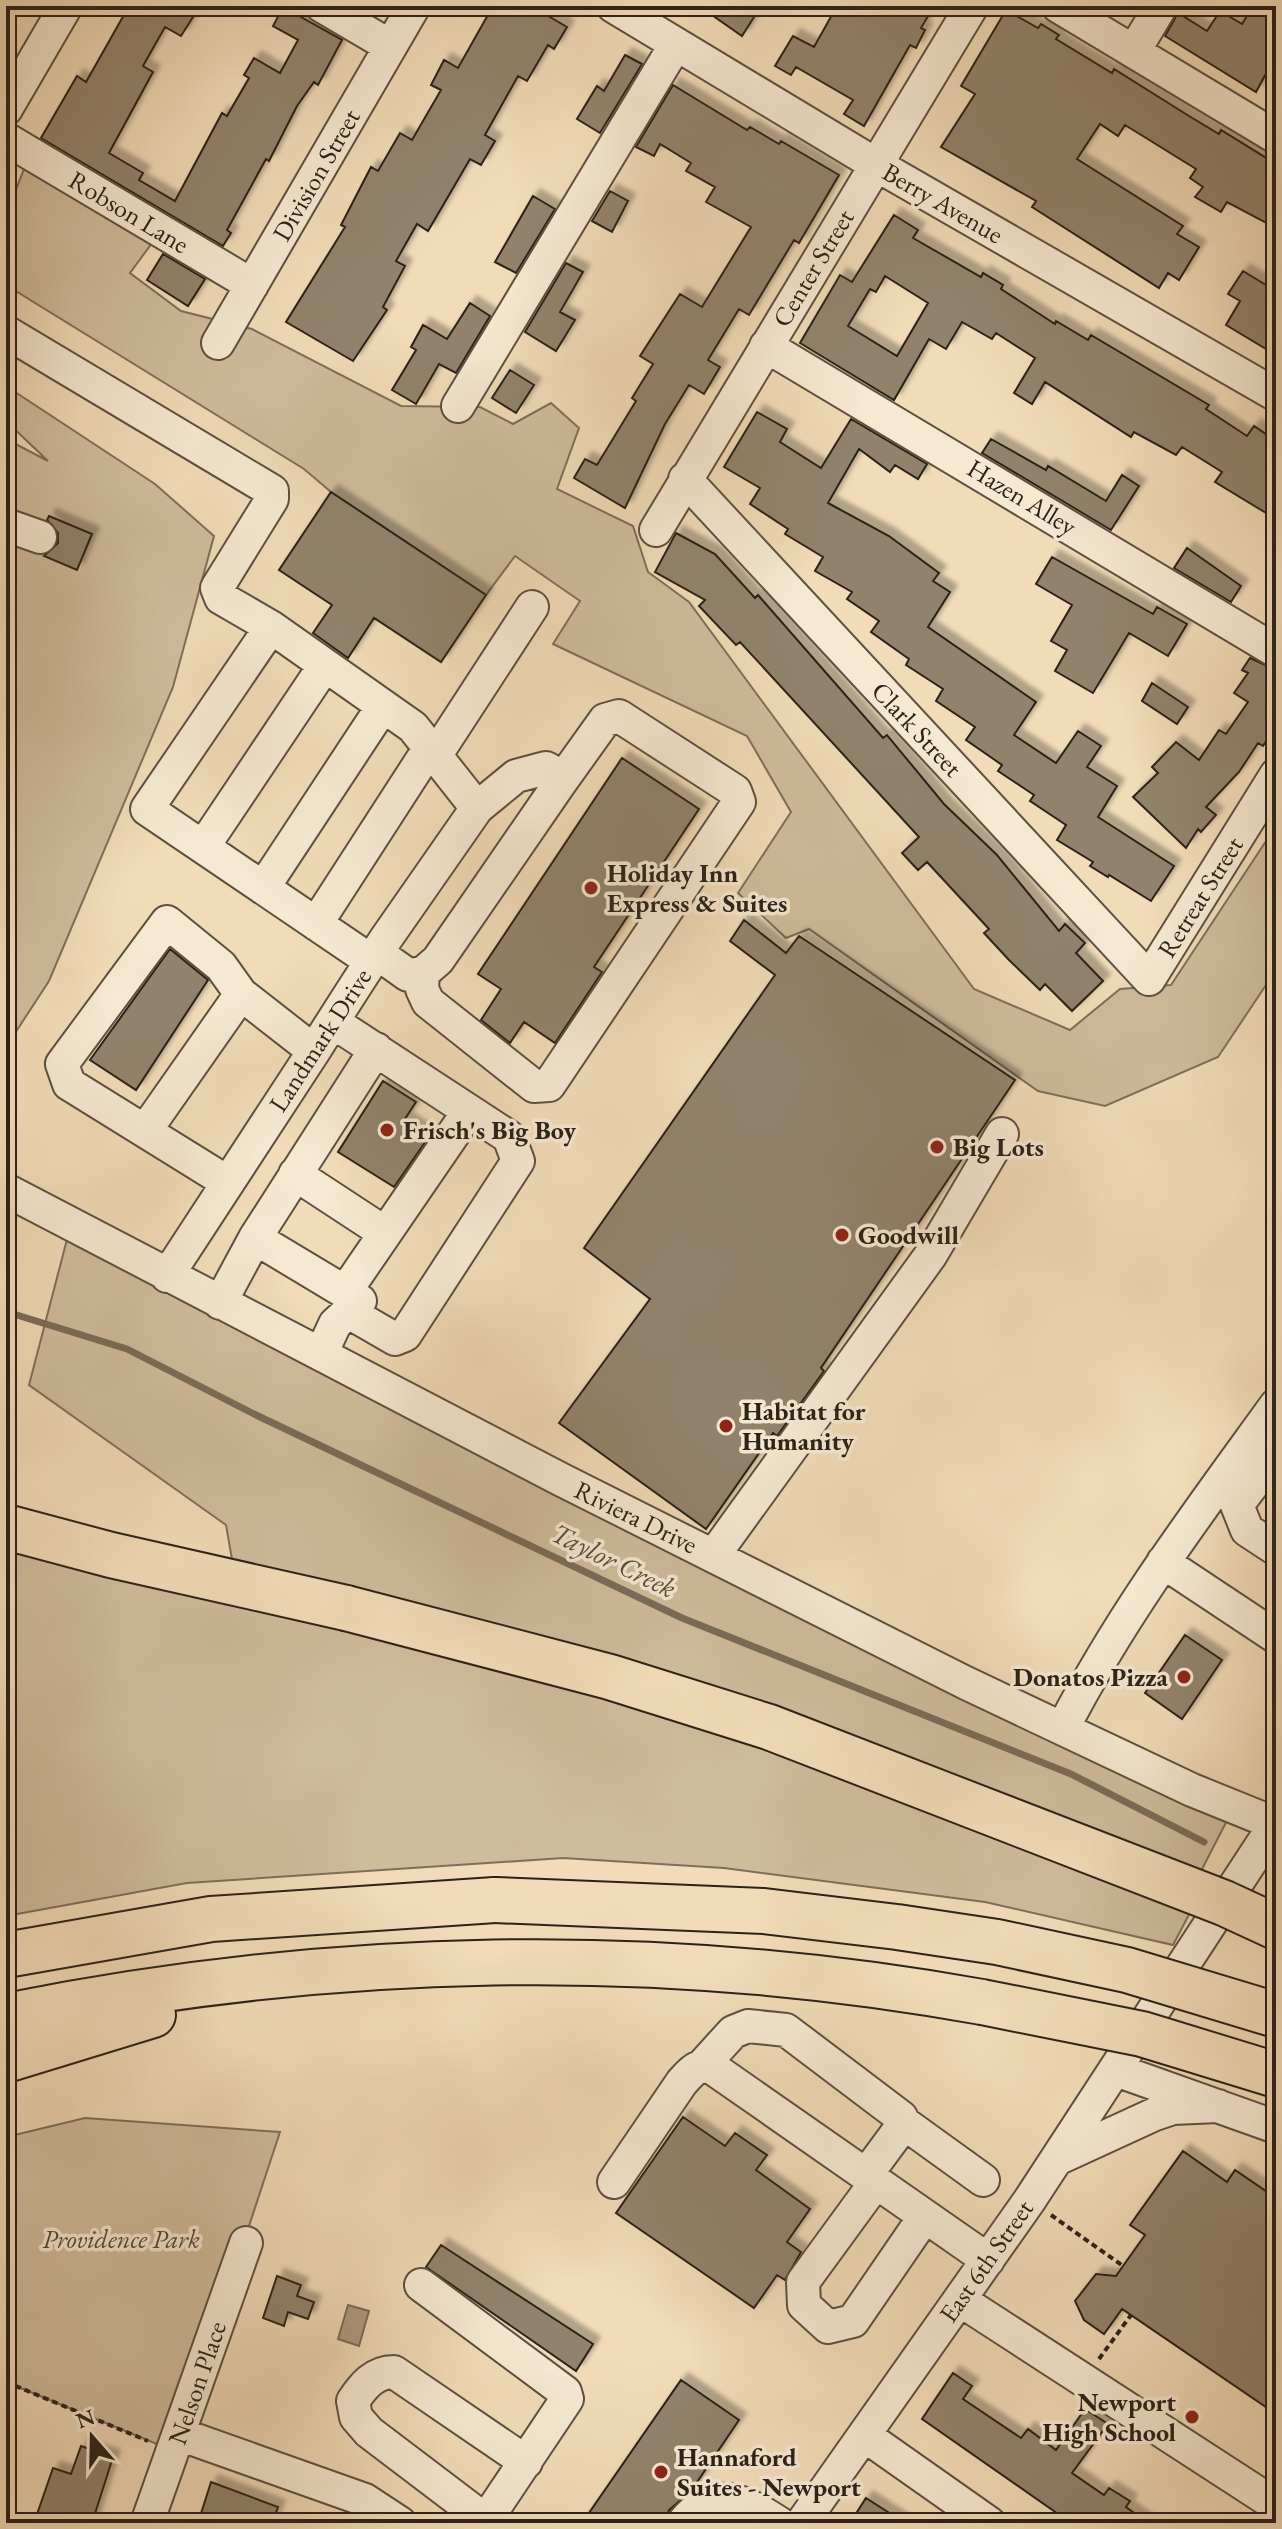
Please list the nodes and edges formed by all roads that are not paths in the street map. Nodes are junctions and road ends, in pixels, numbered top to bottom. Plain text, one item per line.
1 (66, 6) edge
2 (322, 6) edge
3 (414, 6) edge
4 (613, 6) edge
5 (972, 6) edge
6 (1058, 6) edge
7 (1161, 6) edge
8 (676, 44) junction
9 (390, 46) junction
10 (1134, 51) junction
11 (6, 109) edge
12 (1276, 136) edge
13 (6, 139) edge
14 (875, 164) junction
15 (252, 285) junction
16 (6, 332) edge
17 (218, 343) dead end
18 (766, 346) junction
19 (1276, 395) edge
20 (458, 406) dead end
21 (685, 479) junction
22 (6, 525) edge
23 (656, 530) dead end
24 (40, 537) dead end
25 (532, 607) dead end
26 (271, 627) junction
27 (1276, 651) edge
28 (325, 665) junction
29 (383, 706) junction
30 (434, 750) junction
31 (1276, 775) edge
32 (560, 783) junction
33 (477, 808) junction
34 (203, 847) junction
35 (263, 888) junction
36 (316, 924) junction
37 (374, 957) junction
38 (423, 973) junction
39 (1149, 979) joint
40 (241, 994) junction
41 (333, 1022) junction
42 (376, 1049) junction
43 (314, 1051) junction
44 (474, 1115) junction
45 (145, 1131) junction
46 (1002, 1134) dead end
47 (295, 1174) junction
48 (227, 1182) junction
49 (6, 1190) edge
50 (385, 1233) junction
51 (255, 1238) junction
52 (167, 1276) junction
53 (351, 1302) junction
54 (220, 1303) junction
55 (321, 1354) junction
56 (1276, 1405) edge
57 (1276, 1454) edge
58 (6, 1527) edge
59 (1276, 1549) edge
60 (714, 1555) junction
61 (1163, 1562) junction
62 (1276, 1637) edge
63 (1063, 1728) junction
64 (1276, 1824) edge
65 (1276, 1927) edge
66 (6, 1955) edge
67 (296, 1972) junction
68 (1276, 2015) edge
69 (6, 2016) edge
70 (6, 2060) edge
71 (703, 2065) junction
72 (1116, 2070) junction
73 (1276, 2075) edge
74 (1218, 2106) junction
75 (904, 2123) junction
76 (1276, 2127) edge
77 (1057, 2159) junction
78 (871, 2178) junction
79 (983, 2180) dead end
80 (614, 2182) dead end
81 (925, 2216) junction
82 (246, 2243) dead end
83 (988, 2260) junction
84 (421, 2285) dead end
85 (960, 2300) junction
86 (179, 2434) junction
87 (864, 2435) junction
88 (526, 2462) junction
89 (1276, 2505) edge
90 (352, 2510) edge
91 (484, 2522) edge
92 (147, 2523) edge
93 (400, 2523) edge
94 (683, 2523) edge
95 (779, 2523) edge
96 (802, 2523) edge
97 (989, 2523) edge

1 - 11 street
2 - 9 street
3 - 9 street, Division Street
4 - 8 street, Berry Avenue
5 - 14 street, Center Street
6 - 10 street
7 - 10 street
8 - 14 street, Berry Avenue
8 - 20 street
9 - 15 street, Division Street
10 - 12 street
13 - 15 street, Robson Lane
14 - 18 street, Center Street
14 - 19 street, Berry Avenue
15 - 17 street, Division Street
16 - 26 street
18 - 21 street, Center Street
18 - 27 street, Hazen Alley
21 - 23 street, Center Street
21 - 39 street, Clark Street
22 - 24 street
25 - 30 street
26 - 28 street
26 - 34 street
28 - 29 street
28 - 34 street
29 - 30 street
29 - 35 street
30 - 33 street
30 - 36 street
31 - 39 street, Retreat Street
32 - 33 street, Landmark Drive
32 - 38 street
32 - 38 street
33 - 37 street, Landmark Drive
34 - 35 street
35 - 36 street
36 - 37 street
37 - 38 street
37 - 41 street, Landmark Drive
40 - 43 street
40 - 45 street
40 - 45 street
41 - 42 street
41 - 43 street, Landmark Drive
42 - 44 street
42 - 47 street
43 - 48 street, Landmark Drive
44 - 50 street
44 - 53 street
44 - 53 street
45 - 48 street
46 - 60 street
47 - 50 street
47 - 51 street
48 - 52 street, Landmark Drive
49 - 52 street, Riviera Drive
50 - 53 street
51 - 53 street
51 - 54 street
52 - 54 street, Riviera Drive
53 - 55 street
54 - 55 street, Riviera Drive
55 - 60 street, Riviera Drive
56 - 61 street
57 - 59 street
58 - 65 highway, bridge
60 - 63 street, Riviera Drive
61 - 62 street
61 - 63 street
63 - 64 street, Riviera Drive
64 - 72 street, East 6th Street
66 - 68 highway, bridge
67 - 69 highway
67 - 70 highway
67 - 73 highway, bridge
71 - 75 street
71 - 78 street
71 - 80 street
72 - 74 street
72 - 77 street, East 6th Street
74 - 76 street
74 - 77 street
75 - 78 street
75 - 79 street
77 - 83 street, East 6th Street
78 - 81 street
78 - 81 street
81 - 83 street
82 - 86 street, Nelson Place
83 - 85 street, East 6th Street
84 - 88 street
85 - 87 street, East 6th Street
85 - 89 street
86 - 90 street
86 - 92 street, Nelson Place
87 - 96 street, East 6th Street
87 - 97 street
88 - 91 street
88 - 91 street
90 - 93 street
94 - 95 street

